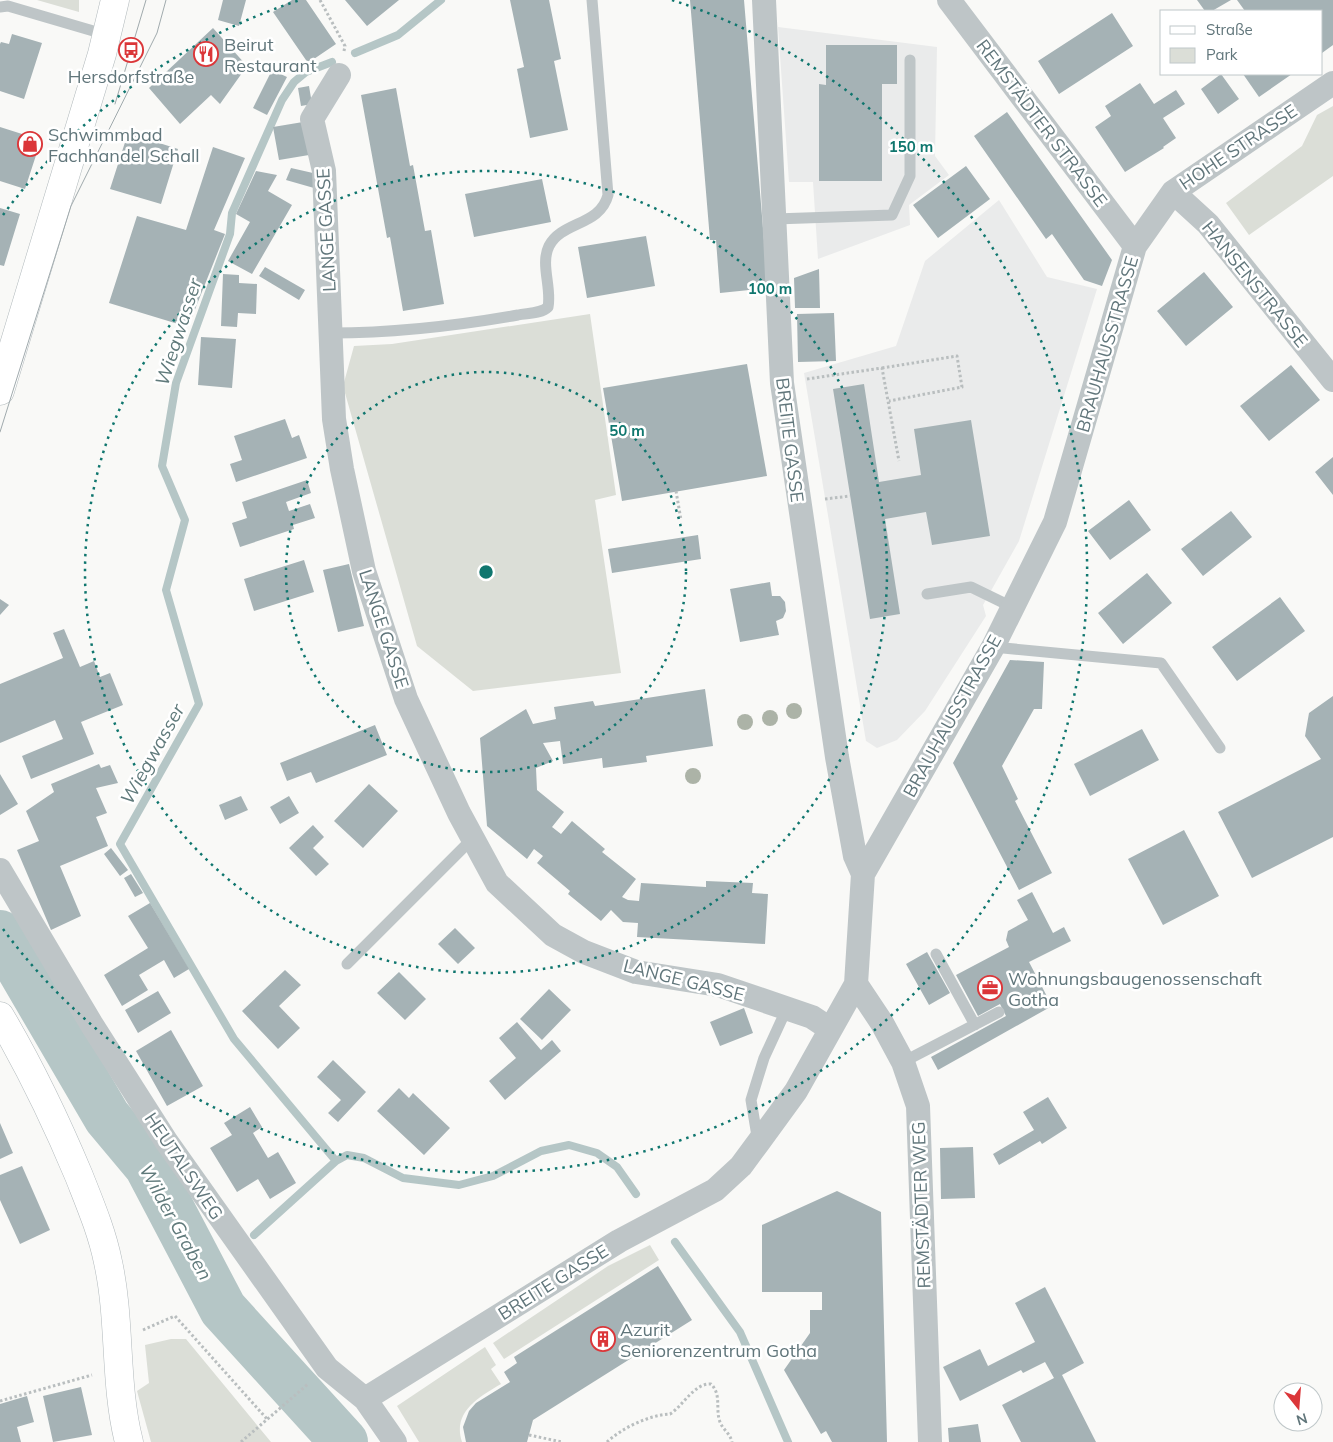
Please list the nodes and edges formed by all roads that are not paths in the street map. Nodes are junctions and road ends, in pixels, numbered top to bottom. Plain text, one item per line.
1 (115, 0) edge
2 (592, 0) edge
3 (764, 0) edge
4 (949, 0) edge
5 (0, 7) edge
6 (107, 35) junction
7 (910, 60) dead end
8 (339, 75) road end
9 (1333, 83) edge
10 (1173, 192) junction
11 (774, 219) junction
12 (1136, 246) junction
13 (331, 333) junction
14 (1333, 380) edge
15 (0, 391) edge
16 (927, 594) dead end
17 (1012, 607) junction
18 (993, 646) junction
19 (1220, 748) dead end
20 (473, 838) junction
21 (0, 870) edge
22 (863, 874) junction
23 (936, 954) dead end
24 (347, 964) dead end
25 (856, 984) junction
26 (787, 1008) junction
27 (999, 1012) dead end
28 (0, 1016) edge
29 (975, 1025) junction
30 (830, 1029) junction
31 (904, 1062) junction
32 (758, 1144) junction
33 (741, 1166) joint
34 (365, 1399) junction
35 (129, 1442) edge
36 (395, 1442) edge
37 (930, 1442) edge

1 - 6 street
2 - 13 lane
3 - 11 street, BREITE GASSE
4 - 12 street, REMSTÄDTER STRASSE
5 - 6 lane
6 - 15 street
7 - 11 lane
8 - 13 street, LANGE GASSE
9 - 10 street, HOHE STRASSE
10 - 12 street, HOHE STRASSE
10 - 14 street, HANSENSTRASSE
11 - 22 street, BREITE GASSE
12 - 17 street, BRAUHAUSSTRASSE
13 - 20 street, LANGE GASSE
16 - 17 lane
17 - 18 street, BRAUHAUSSTRASSE
18 - 19 lane
18 - 22 street, BRAUHAUSSTRASSE
20 - 24 lane
20 - 26 street, LANGE GASSE
21 - 34 street, HEUTALSWEG
22 - 25 street, BRAUHAUSSTRASSE
23 - 29 lane
25 - 30 street, BRAUHAUSSTRASSE
25 - 31 street, REMSTÄDTER WEG
26 - 30 street, LANGE GASSE
26 - 32 lane
27 - 29 lane
28 - 35 street
29 - 31 lane
30 - 32 street, BRAUHAUSSTRASSE
31 - 37 street, REMSTÄDTER WEG
32 - 33 street, BRAUHAUSSTRASSE
33 - 34 street, BREITE GASSE
34 - 36 street, HEUTALSWEG

